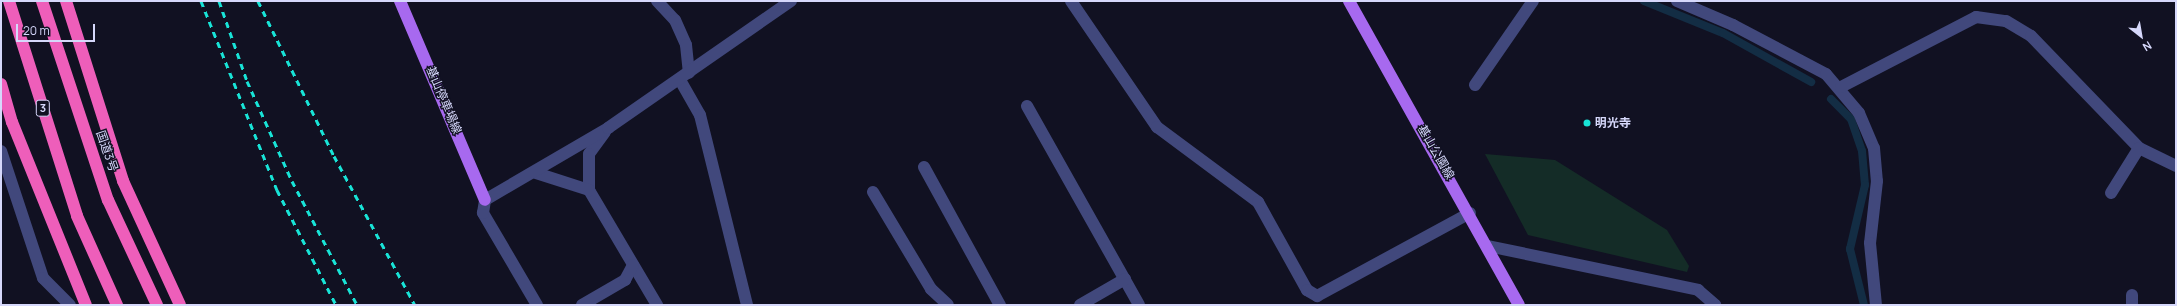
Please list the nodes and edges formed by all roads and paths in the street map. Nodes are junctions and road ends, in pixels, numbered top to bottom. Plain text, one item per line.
1 (9, 1) edge
2 (42, 1) edge
3 (66, 1) edge
4 (400, 1) edge
5 (657, 1) edge
6 (791, 1) edge
7 (1071, 1) edge
8 (1349, 1) edge
9 (1533, 1) edge
10 (1677, 1) edge
11 (684, 77) junction
12 (1, 84) edge
13 (1475, 85) dead end
14 (1841, 88) junction
15 (1026, 106) dead end
16 (608, 128) junction
17 (2139, 148) junction
18 (1, 151) edge
19 (2176, 166) edge
20 (924, 167) dead end
21 (536, 173) junction
22 (589, 190) junction
23 (873, 192) dead end
24 (2111, 193) dead end
25 (485, 200) junction
26 (1470, 213) junction
27 (1488, 246) junction
28 (633, 265) junction
29 (1124, 279) junction
30 (70, 305) edge
31 (86, 305) edge
32 (117, 305) edge
33 (157, 305) edge
34 (180, 305) edge
35 (537, 305) edge
36 (582, 305) edge
37 (657, 305) edge
38 (747, 305) edge
39 (948, 305) edge
40 (1000, 305) edge
41 (1080, 305) edge
42 (1139, 305) edge
43 (1519, 305) edge
44 (1715, 305) edge
45 (1876, 305) edge

1 - 32 highway, 3
2 - 33 highway, 国道3号
3 - 34 highway
4 - 25 main road, 基山停車場線
5 - 11 street
6 - 11 street
7 - 26 street
8 - 26 main road, 基山公園線
9 - 13 street
10 - 14 street
11 - 16 street
11 - 38 street
12 - 31 highway
14 - 17 street
14 - 45 street
15 - 29 street
16 - 21 street
16 - 22 street
17 - 19 street
17 - 24 street
18 - 30 street
20 - 40 street
21 - 22 street
21 - 25 street
22 - 28 street
23 - 39 street
25 - 35 street
26 - 27 main road, 基山公園線
27 - 43 main road, 基山公園線
27 - 44 street
28 - 36 street
28 - 37 street
29 - 41 street
29 - 42 street

